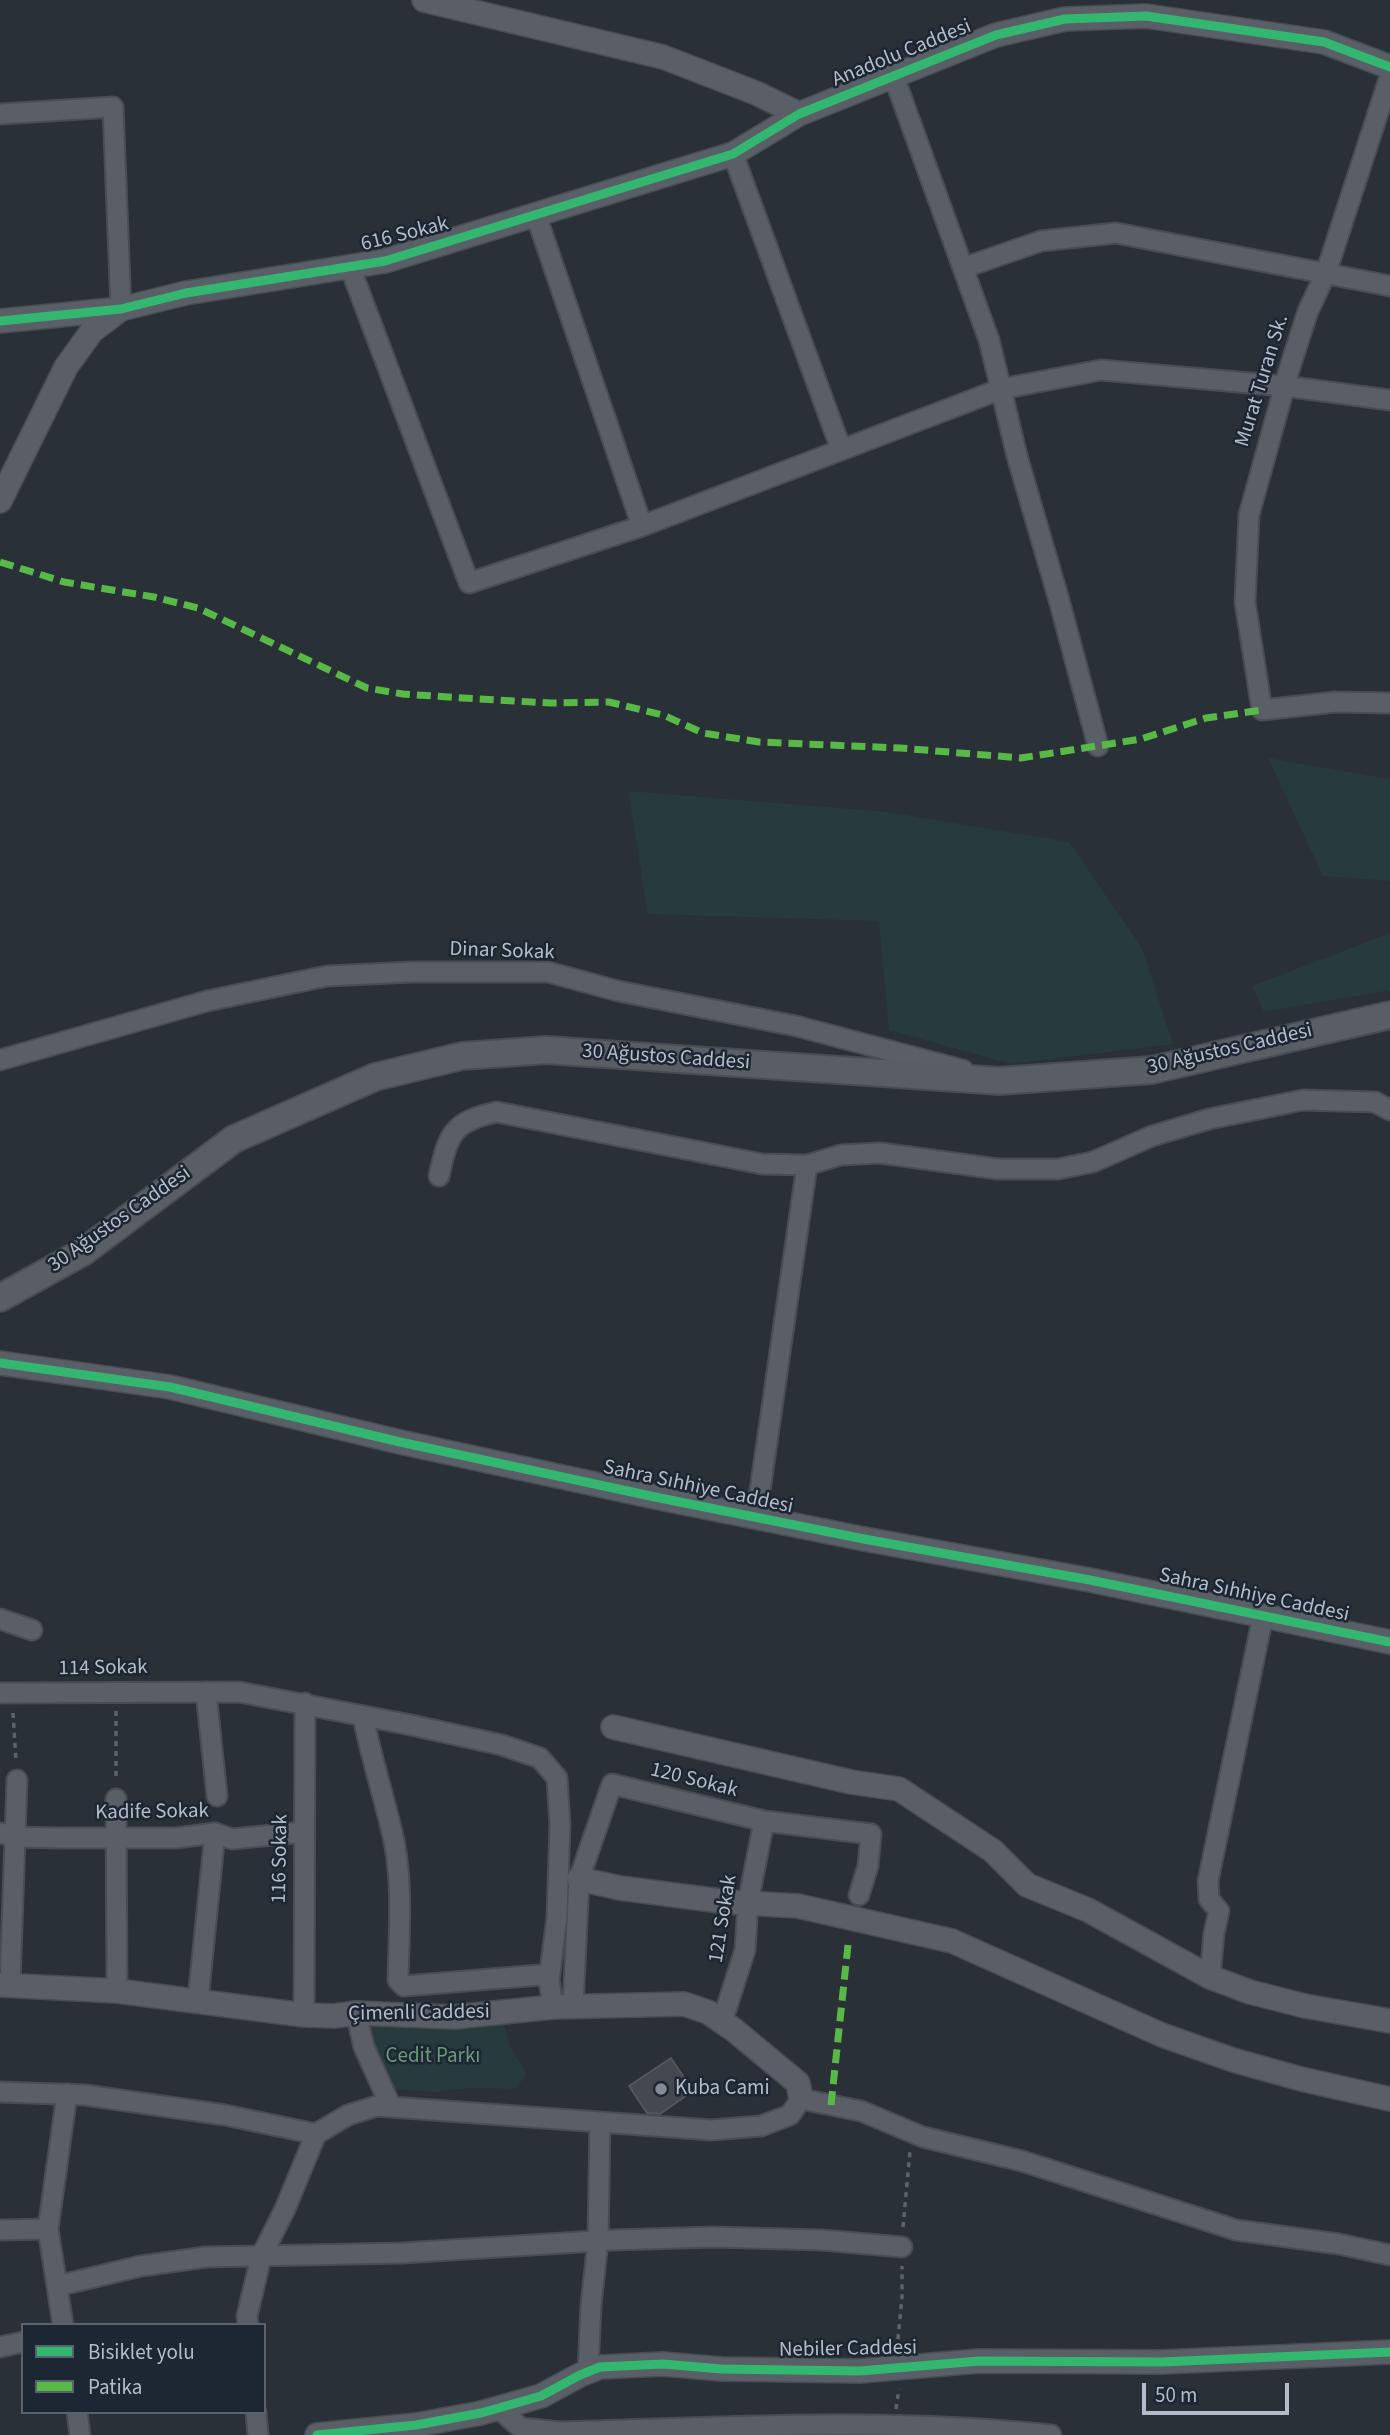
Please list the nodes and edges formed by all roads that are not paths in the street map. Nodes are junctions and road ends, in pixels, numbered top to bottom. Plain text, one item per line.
1 (424, 0) edge
2 (1390, 67) edge
3 (1390, 76) edge
4 (894, 77) junction
5 (0, 114) edge
6 (799, 114) junction
7 (733, 153) junction
8 (536, 215) junction
9 (350, 267) junction
10 (963, 268) junction
11 (1326, 273) junction
12 (1390, 286) edge
13 (121, 309) junction
14 (0, 321) edge
15 (1284, 386) junction
16 (1002, 389) junction
17 (1390, 400) edge
18 (841, 449) junction
19 (0, 501) edge
20 (642, 526) junction
21 (1390, 704) edge
22 (1098, 746) dead end
23 (1390, 1015) edge
24 (0, 1060) edge
25 (1000, 1081) junction
26 (1390, 1110) edge
27 (807, 1165) junction
28 (439, 1176) dead end
29 (0, 1298) edge
30 (0, 1363) edge
31 (756, 1518) junction
32 (1264, 1616) junction
33 (0, 1619) edge
34 (32, 1630) dead end
35 (1390, 1642) edge
36 (206, 1692) junction
37 (6, 1693) edge
38 (305, 1703) junction
39 (363, 1716) junction
40 (613, 1727) dead end
41 (17, 1780) road end
42 (217, 1796) dead end
43 (116, 1798) road end
44 (764, 1821) junction
45 (304, 1832) junction
46 (215, 1833) junction
47 (8, 1835) edge
48 (117, 1837) junction
49 (579, 1879) junction
50 (859, 1895) dead end
51 (748, 1903) junction
52 (1210, 1977) junction
53 (548, 1980) junction
54 (5, 1984) edge
55 (117, 1991) junction
56 (198, 2000) junction
57 (563, 2007) junction
58 (356, 2013) junction
59 (304, 2015) junction
60 (1390, 2021) edge
61 (722, 2022) junction
62 (0, 2092) edge
63 (67, 2094) junction
64 (801, 2099) junction
65 (1390, 2099) edge
66 (391, 2107) junction
67 (600, 2122) junction
68 (316, 2134) junction
69 (48, 2229) junction
70 (0, 2230) edge
71 (598, 2241) junction
72 (902, 2247) road end
73 (1390, 2255) edge
74 (261, 2257) junction
75 (57, 2286) junction
76 (63, 2323) edge
77 (248, 2323) edge
78 (21, 2342) edge
79 (0, 2347) edge
80 (1390, 2352) edge
81 (588, 2372) junction
82 (498, 2408) junction
83 (77, 2414) edge
84 (256, 2414) edge
85 (400, 2431) edge
86 (80, 2435) edge
87 (258, 2435) edge
88 (317, 2435) edge
89 (1051, 2435) edge

1 - 6 street
2 - 4 street, Anadolu Caddesi
3 - 11 street, Murat Turan Sk.
4 - 6 street, Anadolu Caddesi
4 - 10 street
5 - 13 street
6 - 7 street, 616 Sokak
7 - 8 street, 616 Sokak
7 - 18 street
8 - 9 street, 616 Sokak
8 - 20 street
9 - 13 street, 616 Sokak
9 - 20 street
10 - 11 street
10 - 16 street
11 - 12 street
11 - 15 street, Murat Turan Sk.
13 - 14 street, 616 Sokak
13 - 19 street
15 - 16 street
15 - 17 street
15 - 21 street, Murat Turan Sk.
16 - 18 street
16 - 22 street
18 - 20 street
23 - 25 main road, 30 Ağustos Caddesi
24 - 25 street, Dinar Sokak
25 - 29 main road, 30 Ağustos Caddesi
26 - 27 street
27 - 28 street
27 - 31 street
30 - 31 street, Sahra Sıhhiye Caddesi
31 - 32 street, Sahra Sıhhiye Caddesi
32 - 35 street, Sahra Sıhhiye Caddesi
32 - 52 street
33 - 34 street
36 - 37 street, 114 Sokak
36 - 38 street, 114 Sokak
36 - 42 street
38 - 39 street, 114 Sokak
38 - 45 street, 116 Sokak
39 - 53 street, 114 Sokak
39 - 53 street
40 - 52 street
41 - 47 street
43 - 48 street
44 - 49 street, 120 Sokak
44 - 50 street, 120 Sokak
44 - 51 street, 121 Sokak
45 - 46 street, Kadife Sokak
45 - 59 street, 116 Sokak
46 - 48 street, Kadife Sokak
46 - 56 street
47 - 48 street, Kadife Sokak
47 - 54 street
48 - 55 street
49 - 51 street
49 - 57 street
51 - 61 street, 121 Sokak
51 - 65 street
52 - 60 street
53 - 57 street, 114 Sokak
54 - 55 street, Çimenli Caddesi
55 - 56 street, Çimenli Caddesi
56 - 59 street, Çimenli Caddesi
57 - 58 street, Çimenli Caddesi
57 - 61 street, Çimenli Caddesi
58 - 59 street, Çimenli Caddesi
58 - 66 street
61 - 64 street, Çimenli Caddesi
62 - 63 street
63 - 68 street
63 - 69 street
64 - 67 street
64 - 73 street
66 - 67 street
66 - 68 street
67 - 71 street
68 - 74 street
69 - 70 street
69 - 75 street
71 - 72 street
71 - 74 street
71 - 81 street
74 - 75 street
74 - 77 street
75 - 76 street
78 - 79 street
80 - 81 street, Nebiler Caddesi
81 - 82 street, Nebiler Caddesi
82 - 85 street, Nebiler Caddesi
82 - 89 street
83 - 86 street
84 - 87 street
85 - 88 street, Nebiler Caddesi

